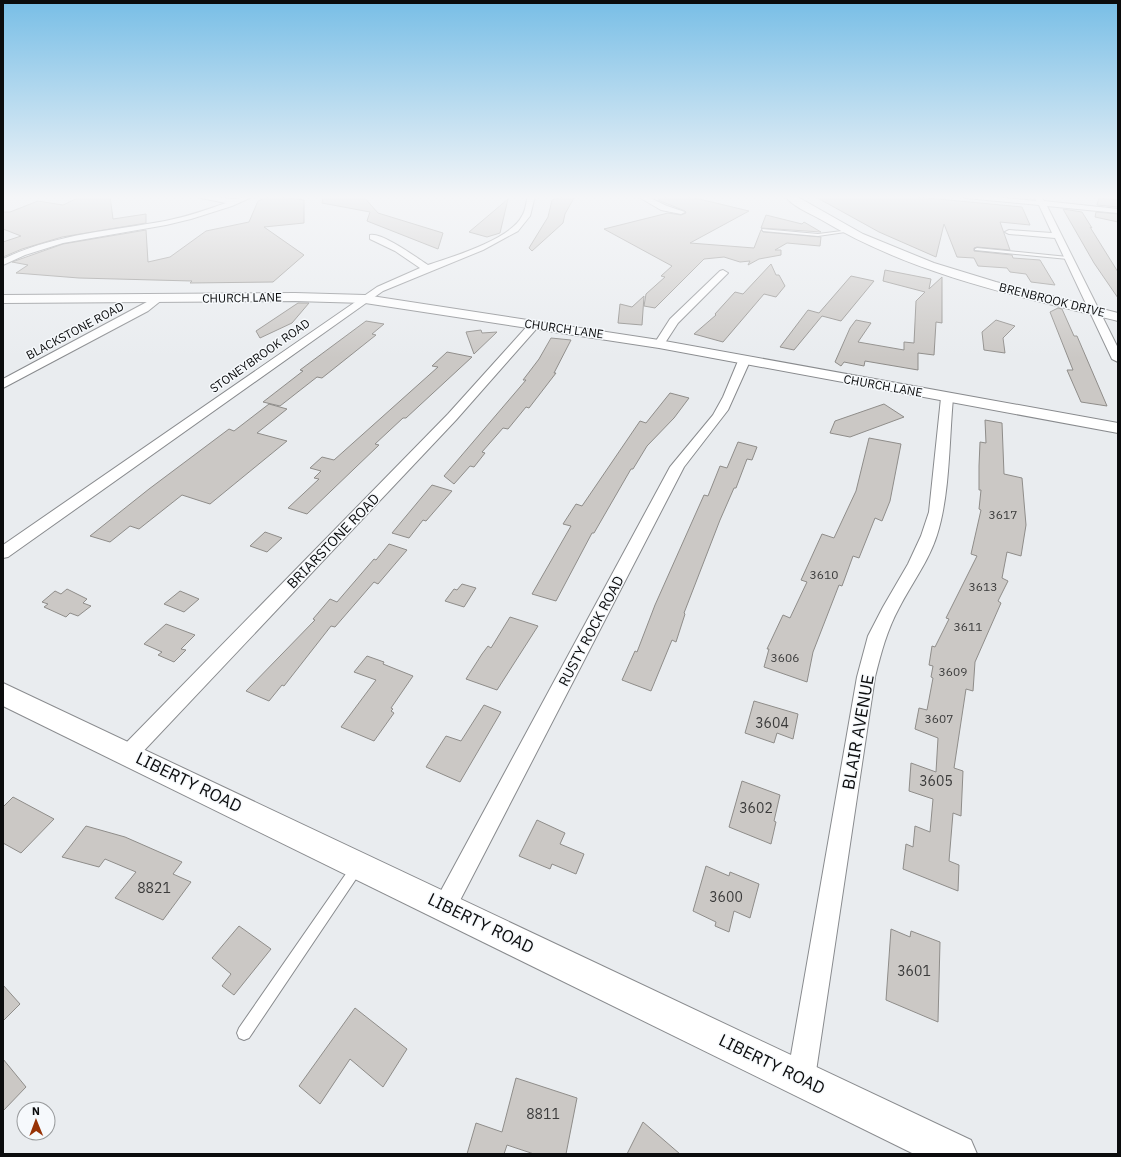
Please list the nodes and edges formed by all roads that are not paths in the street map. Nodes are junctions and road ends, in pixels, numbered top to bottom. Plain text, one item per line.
1 (27, 250) edge
2 (399, 250) edge
3 (474, 250) edge
4 (892, 250) edge
5 (987, 250) edge
6 (1064, 250) edge
7 (1068, 258) junction
8 (3, 262) edge
9 (426, 268) junction
10 (723, 274) dead end
11 (3, 299) edge
12 (158, 299) junction
13 (365, 299) junction
14 (1094, 310) junction
15 (1118, 316) edge
16 (534, 325) junction
17 (659, 344) junction
18 (1118, 359) edge
19 (744, 361) junction
20 (3, 384) edge
21 (947, 398) junction
22 (1118, 428) edge
23 (3, 553) edge
24 (3, 694) edge
25 (129, 753) junction
26 (359, 865) junction
27 (445, 906) junction
28 (244, 1033) dead end
29 (801, 1078) junction
30 (957, 1154) edge

1 - 8 street
2 - 9 street
3 - 9 street, STONEYBROOK ROAD
4 - 14 street, BRENBROOK DRIVE
5 - 7 lane
6 - 7 street
7 - 14 street
9 - 13 street, STONEYBROOK ROAD
10 - 17 street
11 - 12 street, CHURCH LANE
12 - 13 street, CHURCH LANE
12 - 20 street, BLACKSTONE ROAD
13 - 16 street, CHURCH LANE
13 - 23 street, STONEYBROOK ROAD
14 - 15 street, BRENBROOK DRIVE
14 - 18 street
16 - 17 street, CHURCH LANE
16 - 25 street, BRIARSTONE ROAD
17 - 19 street, CHURCH LANE
19 - 21 street, CHURCH LANE
19 - 27 street, RUSTY ROCK ROAD
21 - 22 street, CHURCH LANE
21 - 29 street, BLAIR AVENUE
24 - 25 street, LIBERTY ROAD
25 - 26 street, LIBERTY ROAD
26 - 27 street, LIBERTY ROAD
26 - 28 lane
27 - 29 street, LIBERTY ROAD
29 - 30 street, LIBERTY ROAD

